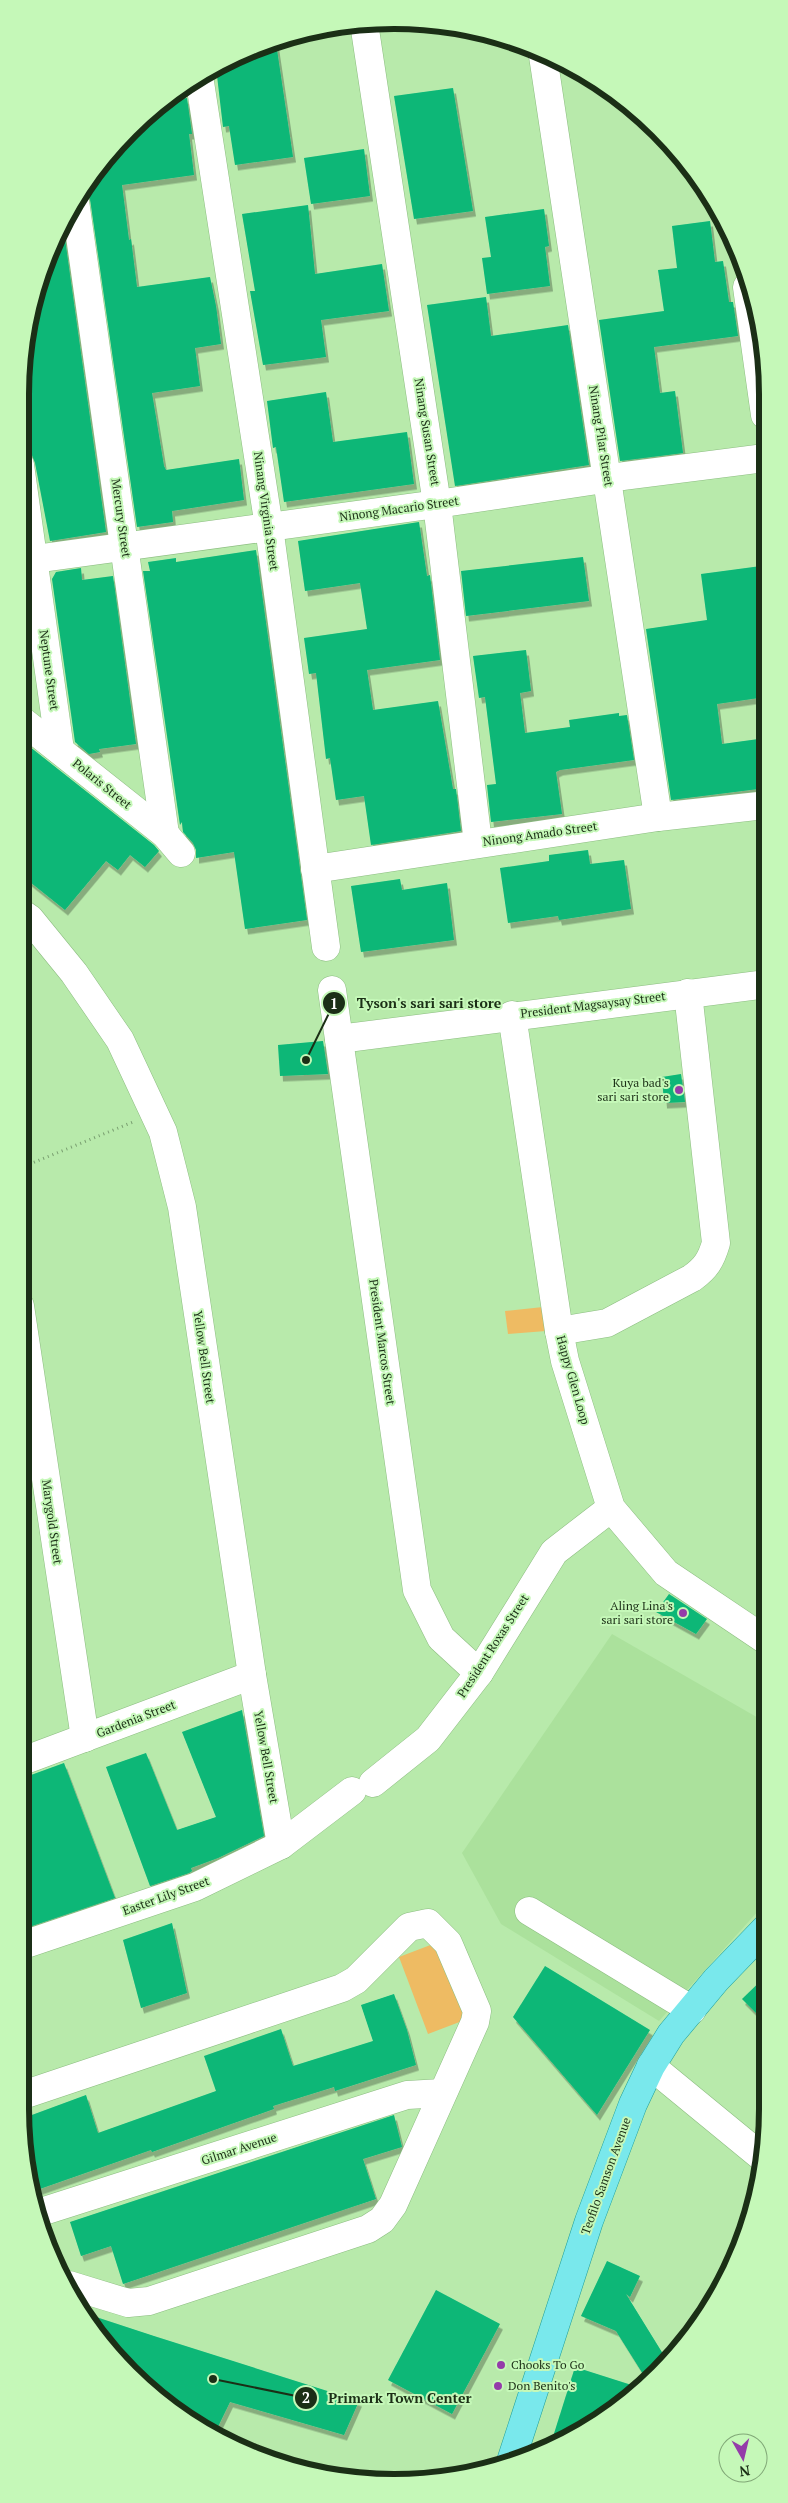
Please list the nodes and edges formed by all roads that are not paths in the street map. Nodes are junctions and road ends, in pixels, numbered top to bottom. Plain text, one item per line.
1 (365, 30) edge
2 (544, 61) edge
3 (200, 84) edge
4 (77, 213) edge
5 (752, 322) edge
6 (757, 359) edge
7 (759, 459) edge
8 (608, 478) junction
9 (437, 504) junction
10 (269, 527) junction
11 (125, 546) junction
12 (29, 560) edge
13 (29, 572) edge
14 (29, 726) edge
15 (60, 750) junction
16 (759, 806) edge
17 (658, 817) junction
18 (478, 843) junction
19 (173, 844) joint
20 (315, 869) junction
21 (29, 919) edge
22 (326, 947) dead end
23 (759, 984) dead end
24 (332, 990) dead end
25 (688, 993) junction
26 (512, 1015) junction
27 (339, 1039) junction
28 (559, 1331) junction
29 (29, 1367) edge
30 (611, 1508) junction
31 (759, 1636) edge
32 (478, 1674) junction
33 (252, 1676) junction
34 (84, 1738) junction
35 (29, 1759) edge
36 (363, 1787) joint
37 (281, 1845) junction
38 (529, 1911) dead end
39 (759, 1936) edge
40 (29, 1943) edge
41 (692, 2010) junction
42 (651, 2066) junction
43 (29, 2093) edge
44 (442, 2093) junction
45 (756, 2153) edge
46 (43, 2211) edge
47 (75, 2287) edge
48 (513, 2454) edge

1 - 9 street, Ninang Susan Street
2 - 8 street, Ninang Pilar Street
3 - 10 street, Ninang Virginia Street
4 - 11 street, Mercury Street
5 - 6 street
7 - 8 street, Ninong Macario Street
8 - 9 street, Ninong Macario Street
8 - 17 street, Ninang Pilar Street
9 - 10 street, Ninong Macario Street
9 - 18 street, Ninang Susan Street
10 - 11 street, Ninong Macario Street
10 - 20 street, Ninang Virginia Street
11 - 12 street, Ninong Macario Street
11 - 19 street, Mercury Street
13 - 15 street, Neptune Street
14 - 15 street, Polaris Street
15 - 19 street, Polaris Street
16 - 17 street, Ninong Amado Street
17 - 18 street, Ninong Amado Street
18 - 20 street, Ninong Amado Street
20 - 22 street, Ninang Virginia Street
21 - 33 street, Yellow Bell Street
23 - 25 street, President Magsaysay Street
24 - 27 street, President Marcos Street
25 - 26 street, President Magsaysay Street
25 - 28 street
26 - 27 street, President Magsaysay Street
26 - 28 street, Happy Glen Loop
27 - 32 street, President Marcos Street
28 - 30 street, Happy Glen Loop
29 - 34 street, Marygold Street
30 - 31 street, Happy Glen Loop
30 - 32 street, President Roxas Street
32 - 36 street, President Roxas Street
33 - 34 street, Gardenia Street
33 - 37 street, Yellow Bell Street
34 - 35 street, Gardenia Street
36 - 37 street, Easter Lily Street
37 - 40 street, Easter Lily Street
38 - 41 street
39 - 41 main road, Teofilo Samson Avenue
41 - 42 main road, Teofilo Samson Avenue
42 - 45 street
42 - 48 main road, Teofilo Samson Avenue
43 - 44 street
44 - 46 street, Gilmar Avenue
44 - 47 street

